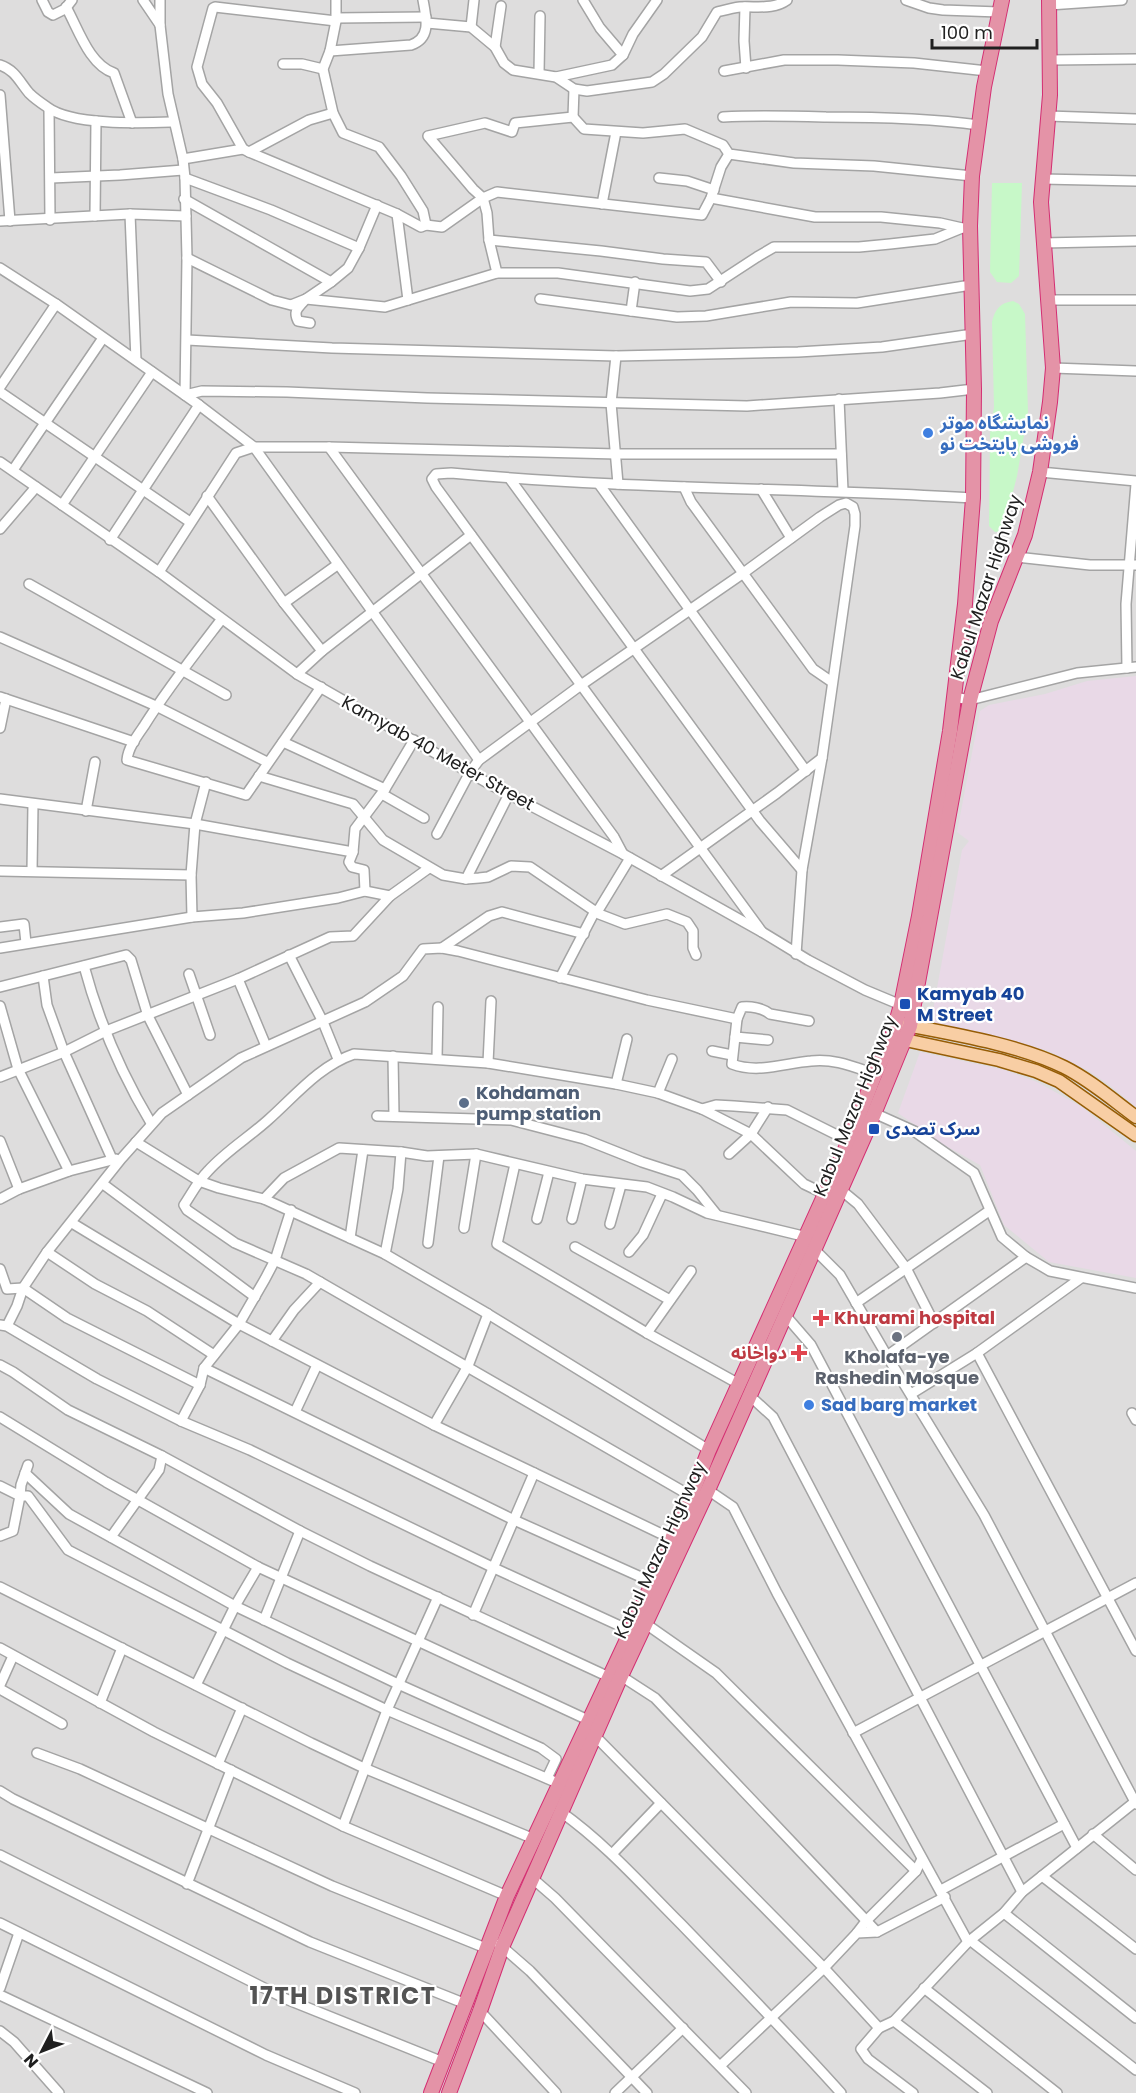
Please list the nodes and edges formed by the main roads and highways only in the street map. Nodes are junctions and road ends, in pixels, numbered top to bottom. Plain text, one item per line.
1 (1049, 3) edge
2 (1001, 6) edge
3 (896, 1023) junction
4 (910, 1026) junction
5 (892, 1037) junction
6 (906, 1040) junction
7 (1136, 1117) edge
8 (1136, 1135) edge
9 (615, 1677) junction
10 (494, 1944) junction
11 (431, 2093) edge
12 (449, 2093) edge

1 - 4 highway, Kabul Mazar Highway
2 - 3 highway, Kabul Mazar Highway
3 - 4 main road
3 - 5 highway, Kabul Mazar Highway
4 - 6 highway, Kabul Mazar Highway
4 - 7 main road
5 - 6 main road
5 - 9 highway, Kabul Mazar Highway
6 - 8 main road
6 - 9 highway, Kabul Mazar Highway
9 - 10 highway, Kabul Mazar Highway
9 - 10 highway, Kabul Mazar Highway
10 - 11 highway, Kabul Mazar Highway
10 - 12 highway, Kabul Mazar Highway

